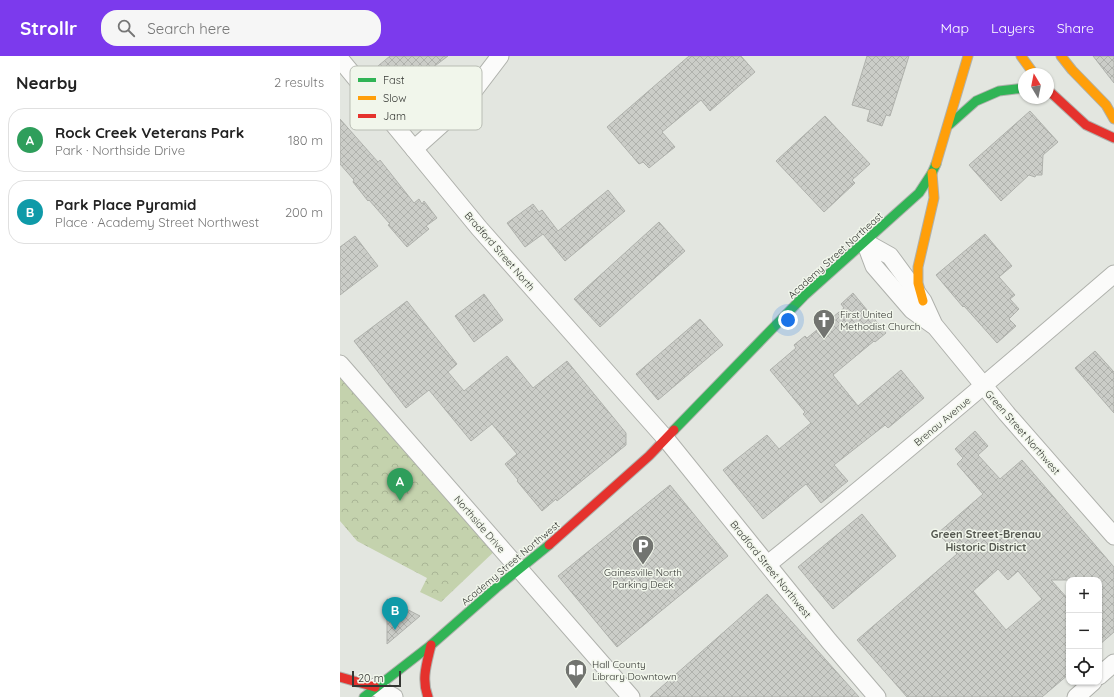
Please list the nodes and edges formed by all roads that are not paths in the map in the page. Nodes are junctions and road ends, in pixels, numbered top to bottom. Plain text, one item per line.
1 (500, 56) edge
2 (968, 56) edge
3 (1021, 56) edge
4 (1061, 56) edge
5 (340, 59) edge
6 (1030, 68) edge
7 (350, 71) edge
8 (482, 80) edge
9 (1018, 89) edge
10 (1054, 96) edge
11 (1114, 119) edge
12 (948, 125) junction
13 (398, 130) edge
14 (435, 130) edge
15 (1114, 138) edge
16 (414, 149) junction
17 (932, 173) junction
18 (865, 242) junction
19 (1114, 274) edge
20 (923, 301) junction
21 (934, 326) junction
22 (340, 364) edge
23 (984, 387) junction
24 (666, 439) junction
25 (1114, 536) edge
26 (768, 564) junction
27 (519, 570) junction
28 (431, 645) junction
29 (1114, 663) edge
30 (1102, 673) edge
31 (340, 678) edge
32 (1090, 685) edge
33 (625, 691) edge
34 (370, 692) edge
35 (394, 697) edge
36 (428, 697) edge
37 (877, 697) edge
38 (1076, 697) edge

1 - 8 street
2 - 12 main road, Academy Street Northeast
3 - 6 main road
4 - 11 main road
5 - 7 street, Bradford Street North
9 - 12 main road
10 - 15 main road
12 - 17 main road, Academy Street Northeast
13 - 16 street, Bradford Street North
14 - 16 street
16 - 24 street, Bradford Street North
17 - 18 main road, Academy Street Northeast
17 - 20 main road
18 - 20 street, Green Street Northwest
18 - 21 street, Green Street Northwest
18 - 24 main road, Academy Street Northeast
19 - 23 street, Brenau Avenue
20 - 21 street, Green Street Northwest
21 - 23 street, Green Street Northwest
22 - 27 street, Northside Drive
23 - 25 street, Green Street Northwest
23 - 26 street, Brenau Avenue
24 - 26 street, Bradford Street Northwest
24 - 27 main road, Academy Street Northwest
26 - 37 street, Bradford Street Northwest
27 - 28 main road, Academy Street Northwest
27 - 33 street, Northside Drive
28 - 34 main road, Academy Street Northwest
28 - 36 main road
29 - 30 street
31 - 34 main road
32 - 38 street
34 - 35 street

